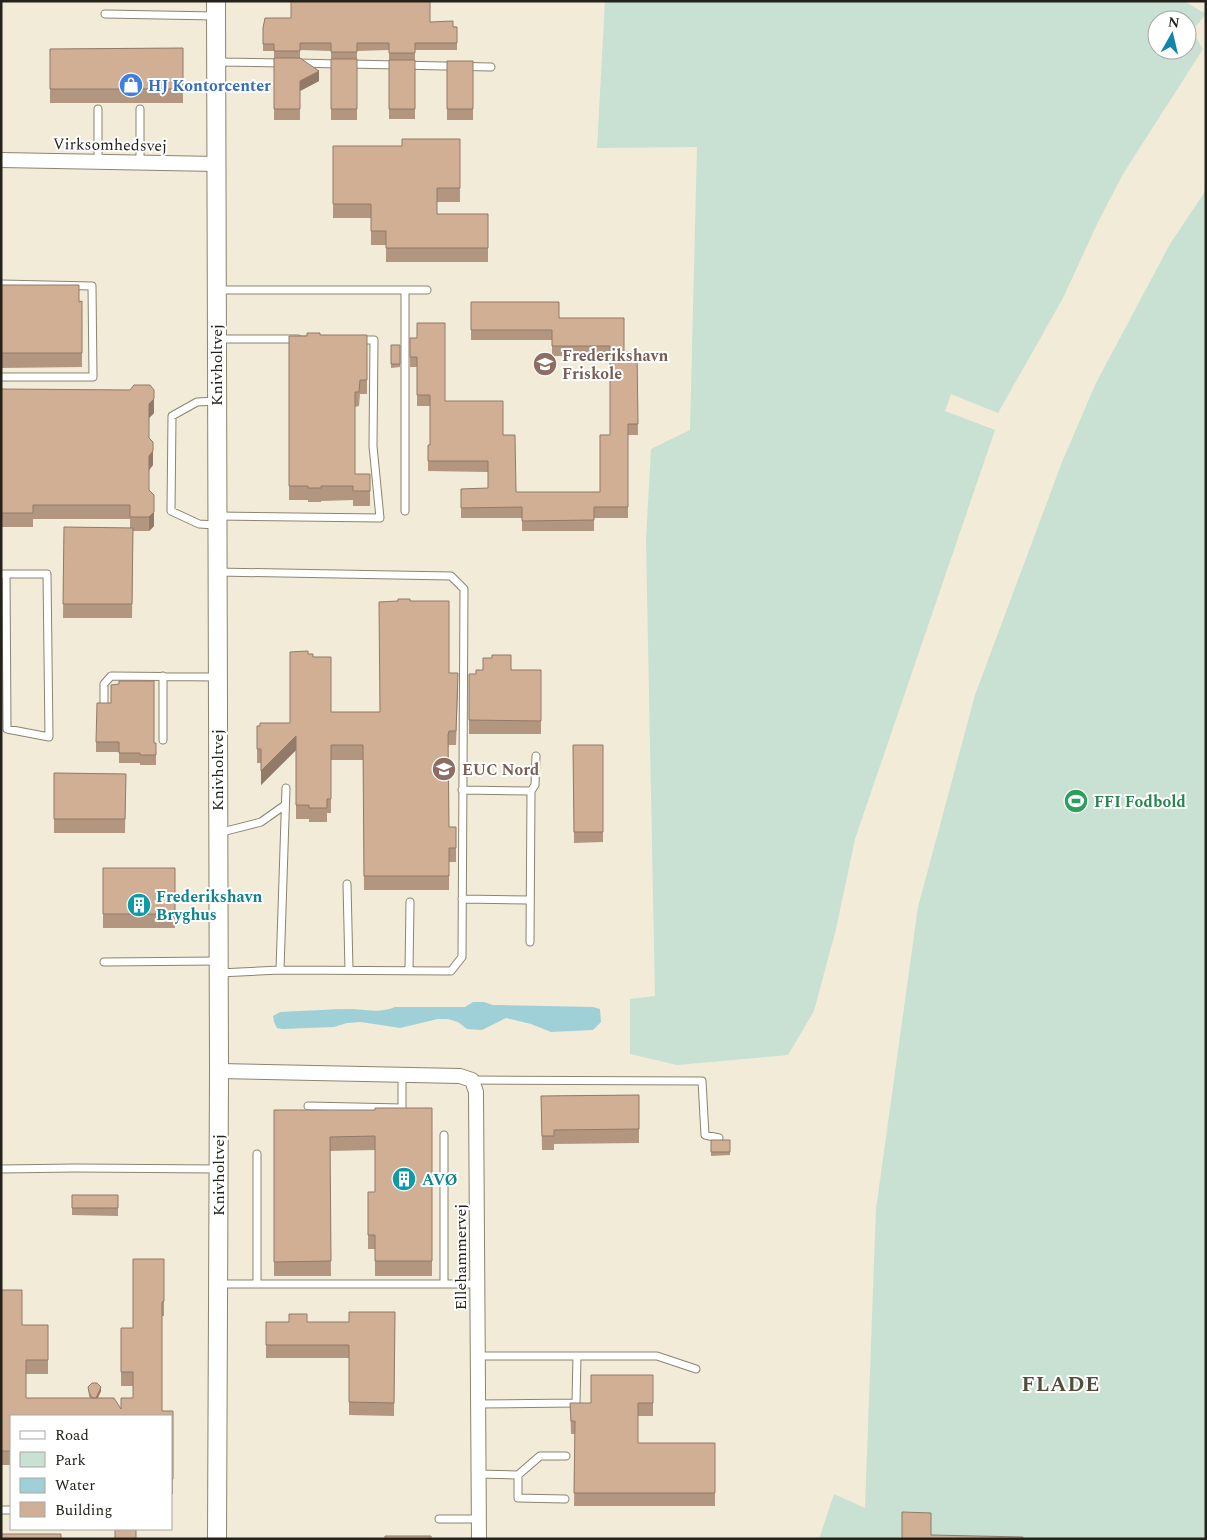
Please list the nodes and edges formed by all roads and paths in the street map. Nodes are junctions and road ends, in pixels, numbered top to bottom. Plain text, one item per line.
1 (216, 8) edge
2 (105, 14) dead end
3 (216, 62) junction
4 (492, 67) dead end
5 (98, 108) dead end
6 (140, 109) dead end
7 (1, 160) edge
8 (98, 162) junction
9 (140, 162) junction
10 (217, 164) junction
11 (1, 284) edge
12 (216, 290) junction
13 (405, 290) junction
14 (427, 290) dead end
15 (216, 339) junction
16 (304, 340) edge
17 (351, 340) edge
18 (1, 377) edge
19 (216, 401) junction
20 (406, 511) dead end
21 (216, 521) junction
22 (216, 572) junction
23 (4, 574) edge
24 (163, 676) junction
25 (216, 677) junction
26 (104, 703) edge
27 (163, 740) dead end
28 (536, 756) dead end
29 (286, 788) dead end
30 (462, 790) junction
31 (531, 791) junction
32 (285, 805) junction
33 (218, 833) junction
34 (347, 884) dead end
35 (462, 900) junction
36 (530, 900) junction
37 (410, 902) dead end
38 (530, 942) dead end
39 (104, 962) dead end
40 (218, 967) junction
41 (280, 970) junction
42 (349, 970) junction
43 (410, 970) junction
44 (219, 1071) junction
45 (402, 1075) junction
46 (472, 1080) junction
47 (308, 1106) dead end
48 (444, 1135) dead end
49 (719, 1138) edge
50 (257, 1154) dead end
51 (1, 1169) edge
52 (218, 1169) junction
53 (218, 1284) junction
54 (258, 1284) junction
55 (444, 1284) junction
56 (477, 1284) junction
57 (478, 1356) junction
58 (577, 1356) junction
59 (696, 1369) dead end
60 (478, 1404) junction
61 (566, 1456) dead end
62 (478, 1474) junction
63 (518, 1474) junction
64 (566, 1499) dead end
65 (439, 1519) dead end
66 (478, 1519) junction
67 (217, 1539) edge
68 (479, 1539) edge

1 - 2 lane
1 - 3 street, Knivholtvej
3 - 4 lane
3 - 10 street, Knivholtvej
5 - 8 lane
6 - 9 lane
7 - 8 street, Virksomhedsvej
8 - 9 street, Virksomhedsvej
9 - 10 street, Virksomhedsvej
10 - 12 street, Knivholtvej
11 - 18 lane
12 - 13 lane
12 - 15 street, Knivholtvej
13 - 14 lane
13 - 20 lane
15 - 16 lane
15 - 19 street, Knivholtvej
17 - 21 lane
19 - 21 street, Knivholtvej
19 - 21 lane
21 - 22 street, Knivholtvej
22 - 25 street, Knivholtvej
22 - 30 lane
23 - 23 lane
24 - 25 lane
24 - 26 lane
24 - 27 lane
25 - 33 street, Knivholtvej
28 - 31 lane
29 - 32 lane
30 - 31 lane
30 - 35 lane
31 - 36 lane
32 - 33 lane
32 - 41 lane
33 - 40 street, Knivholtvej
34 - 42 lane
35 - 36 lane
35 - 43 lane
36 - 38 lane
37 - 43 lane
39 - 40 lane
40 - 41 lane
40 - 44 street, Knivholtvej
41 - 42 lane
42 - 43 lane
44 - 45 street
44 - 52 street, Knivholtvej
45 - 46 street
45 - 47 lane
46 - 49 lane
46 - 56 street, Ellehammervej
48 - 55 lane
50 - 54 lane
51 - 52 lane
52 - 53 street, Knivholtvej
53 - 54 lane
53 - 67 street, Knivholtvej
54 - 55 lane
55 - 56 lane
56 - 57 street, Ellehammervej
57 - 58 lane
57 - 60 street, Ellehammervej
58 - 59 lane
58 - 60 lane
60 - 62 street, Ellehammervej
61 - 63 lane
62 - 63 lane
62 - 66 street, Ellehammervej
63 - 64 lane
65 - 66 lane
66 - 68 street, Ellehammervej

